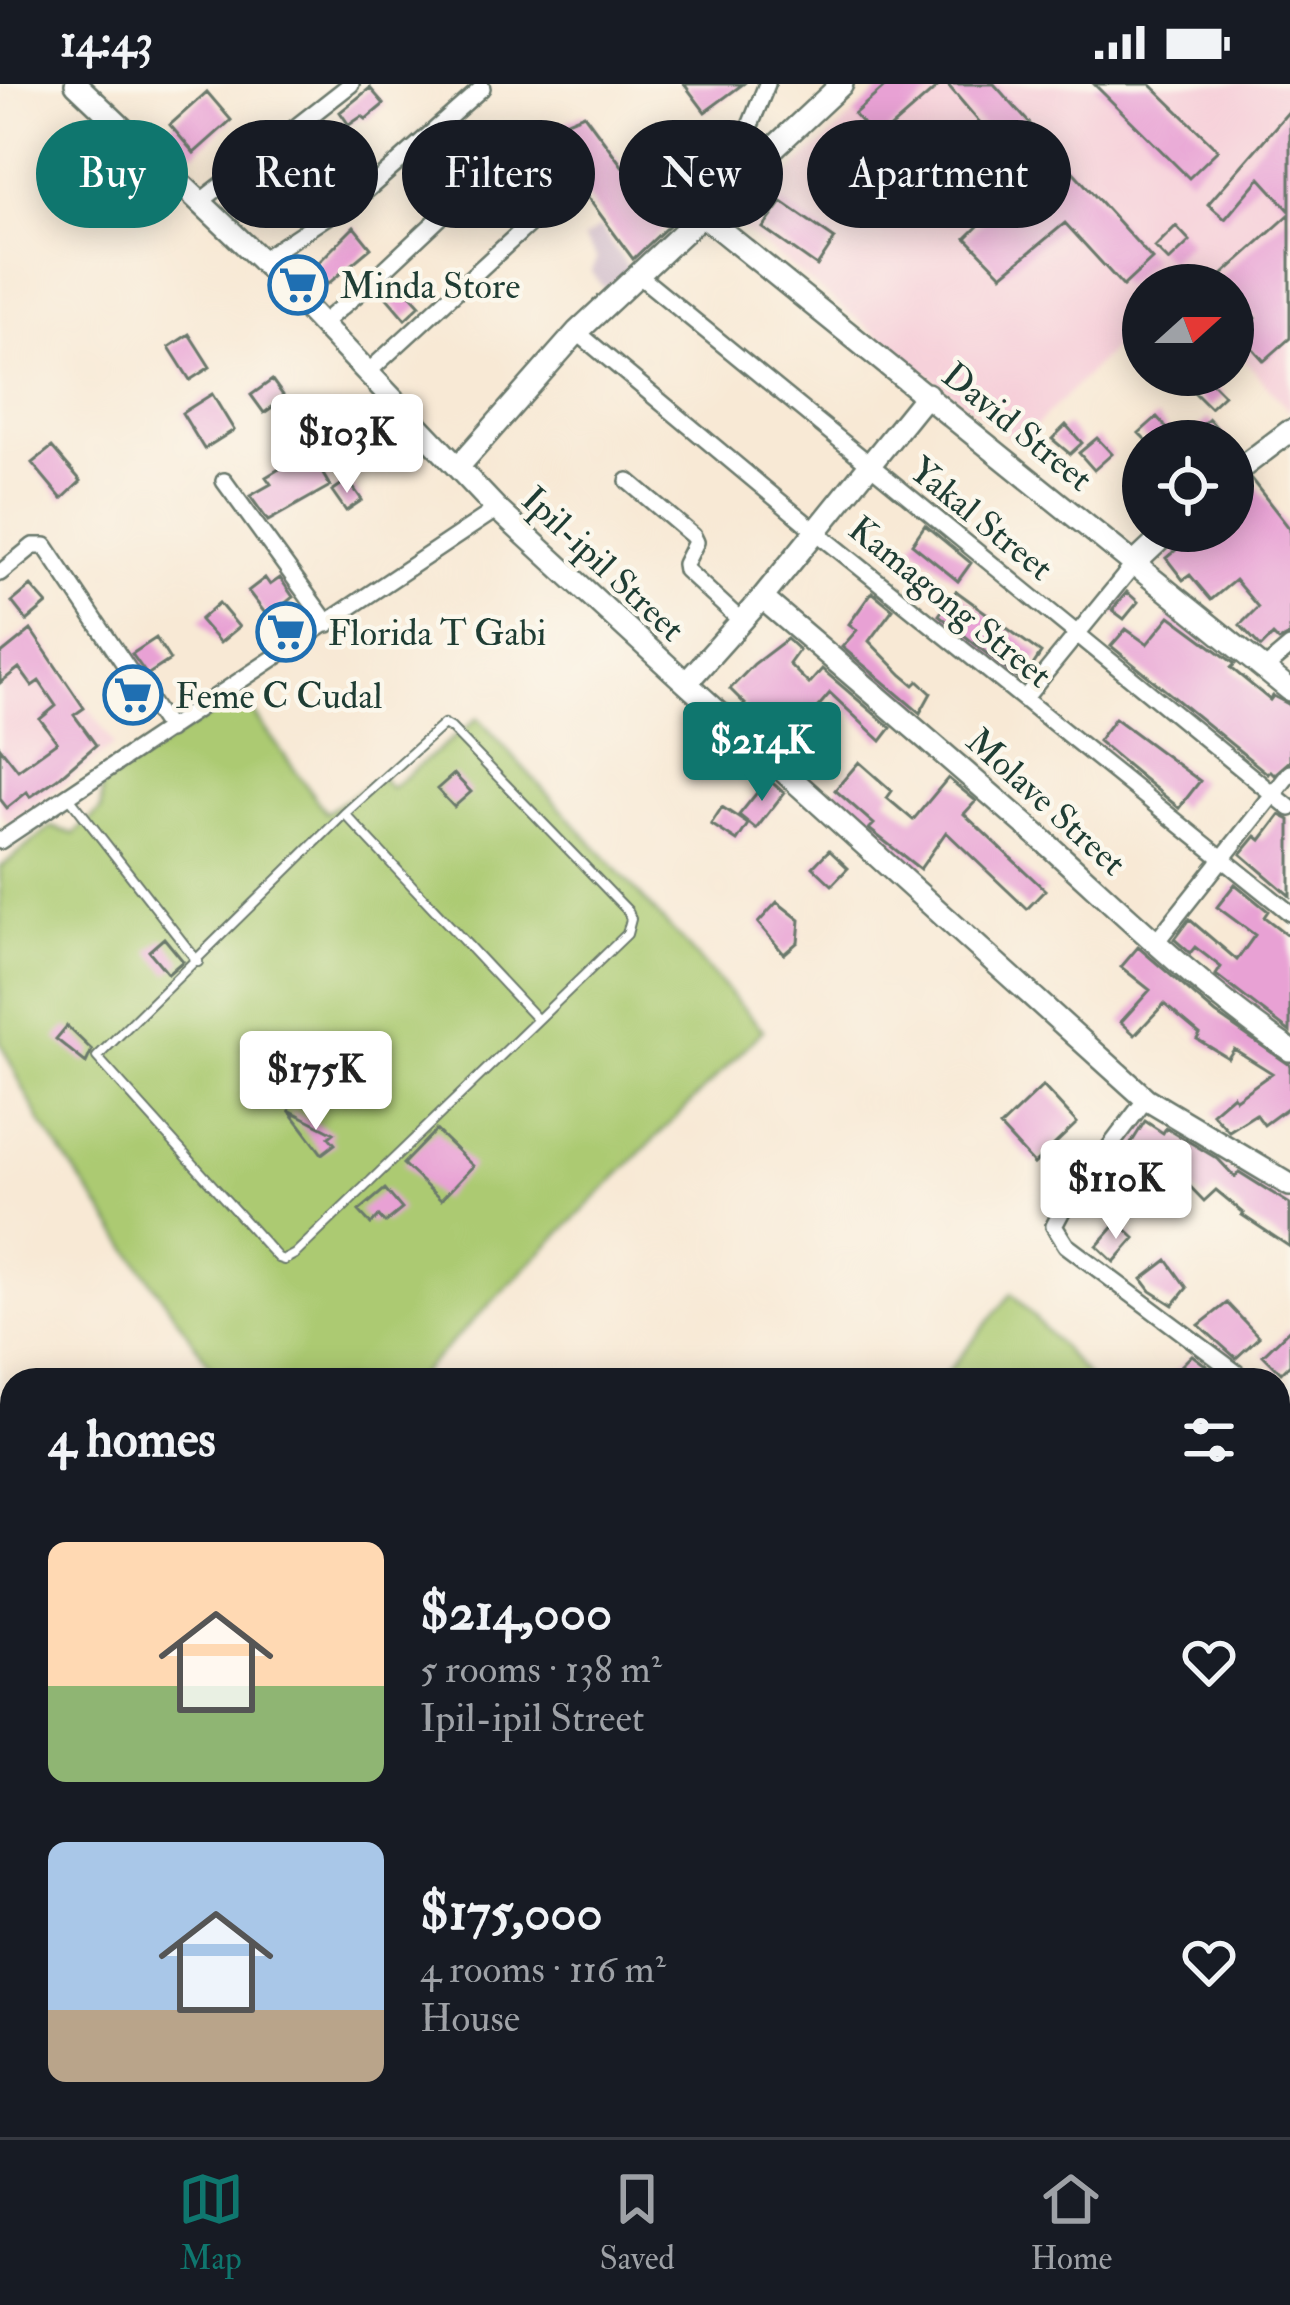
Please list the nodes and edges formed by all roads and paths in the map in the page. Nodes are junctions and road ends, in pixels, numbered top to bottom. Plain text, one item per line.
1 (76, 84) edge
2 (350, 84) edge
3 (767, 84) edge
4 (842, 84) edge
5 (482, 88) dead end
6 (752, 120) edge
7 (783, 139) edge
8 (200, 202) junction
9 (429, 228) edge
10 (525, 228) edge
11 (688, 228) edge
12 (718, 228) edge
13 (261, 260) junction
14 (637, 274) junction
15 (320, 325) junction
16 (577, 332) junction
17 (367, 373) junction
18 (927, 394) junction
19 (1290, 431) edge
20 (1254, 458) edge
21 (459, 466) junction
22 (868, 466) junction
23 (628, 481) dead end
24 (224, 482) dead end
25 (496, 509) junction
26 (814, 530) junction
27 (1147, 552) edge
28 (1135, 563) junction
29 (0, 573) edge
30 (762, 598) junction
31 (739, 620) junction
32 (328, 624) junction
33 (1078, 633) junction
34 (1290, 647) edge
35 (1264, 669) junction
36 (686, 683) junction
37 (1290, 690) edge
38 (1024, 699) junction
39 (169, 730) junction
40 (1290, 772) edge
41 (1272, 794) junction
42 (69, 797) junction
43 (1290, 808) edge
44 (344, 814) junction
45 (0, 841) edge
46 (1222, 859) junction
47 (1290, 914) edge
48 (1156, 942) junction
49 (198, 962) junction
50 (537, 1019) junction
51 (1290, 1050) edge
52 (1146, 1099) junction
53 (1290, 1185) edge
54 (1230, 1368) edge

1 - 8 street, Ipil-ipil Street
2 - 8 street
3 - 6 street
4 - 7 street
5 - 13 street
8 - 13 street, Ipil-ipil Street
9 - 15 street
10 - 17 street
11 - 14 street
12 - 18 street, David Street
13 - 15 street, Ipil-ipil Street
14 - 16 street
14 - 22 street, Yakal Street
15 - 17 street, Ipil-ipil Street
16 - 21 street
16 - 26 street, Kamagong Street
17 - 21 street, Ipil-ipil Street
18 - 22 street
18 - 28 street, David Street
19 - 20 street
21 - 25 street, Ipil-ipil Street
22 - 26 street
22 - 33 street, Yakal Street
23 - 31 street
24 - 32 street
25 - 32 street
25 - 36 street, Ipil-ipil Street
26 - 30 street
26 - 38 street, Kamagong Street
27 - 28 street
28 - 33 street
28 - 35 street, David Street
29 - 39 street
30 - 31 street
30 - 48 street, Molave Street
31 - 36 street
32 - 39 street
33 - 38 street
33 - 41 street, Yakal Street
34 - 35 street
35 - 37 street, David Street
36 - 52 street, Ipil-ipil Street
38 - 46 street, Kamagong Street
39 - 42 street
40 - 41 street
41 - 43 street, Yakal Street
41 - 46 street
42 - 45 street
42 - 49 lane
44 - 49 lane
44 - 50 lane
44 - 50 lane
46 - 47 street, Kamagong Street
46 - 48 street
48 - 51 street, Molave Street
49 - 50 lane
52 - 53 street, Ipil-ipil Street
52 - 54 street

